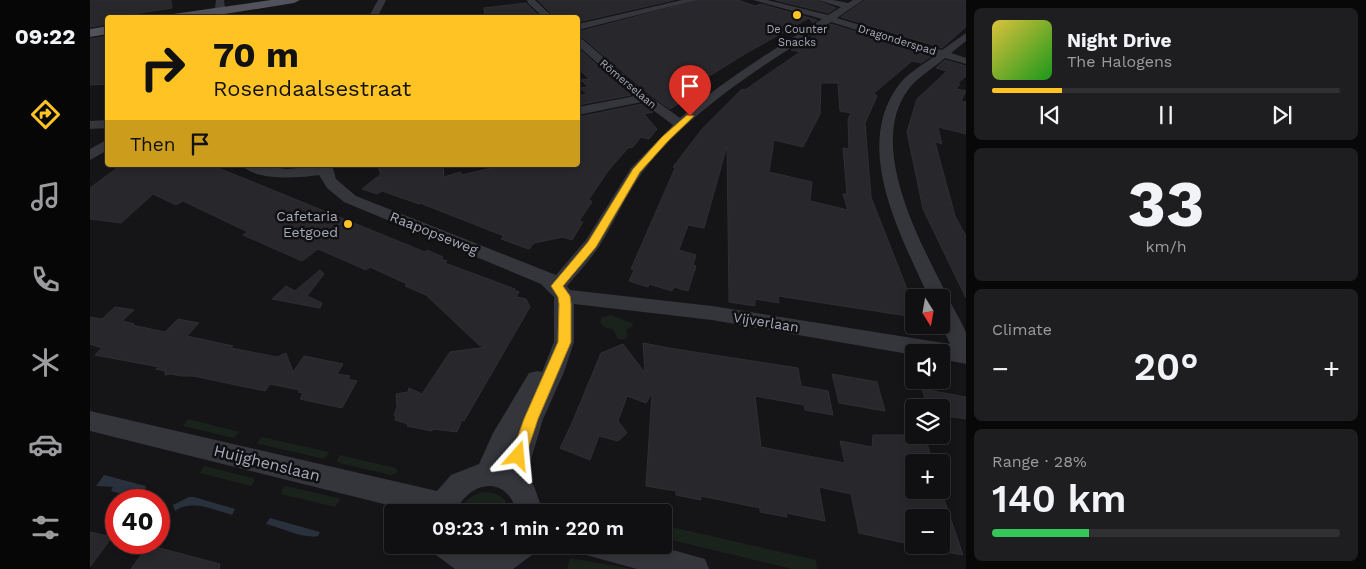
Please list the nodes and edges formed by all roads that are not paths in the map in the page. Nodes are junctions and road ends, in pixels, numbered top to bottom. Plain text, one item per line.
1 (294, 0) edge
2 (373, 0) edge
3 (382, 0) edge
4 (693, 0) edge
5 (757, 0) edge
6 (822, 0) edge
7 (859, 0) edge
8 (531, 1) edge
9 (848, 6) junction
10 (215, 10) edge
11 (189, 15) edge
12 (197, 15) edge
13 (370, 15) edge
14 (373, 15) edge
15 (547, 15) edge
16 (828, 18) junction
17 (580, 27) edge
18 (105, 30) edge
19 (90, 33) edge
20 (966, 36) edge
21 (580, 43) edge
22 (944, 54) junction
23 (966, 61) edge
24 (644, 98) junction
25 (580, 111) edge
26 (105, 124) edge
27 (90, 125) edge
28 (680, 125) junction
29 (105, 145) edge
30 (90, 156) edge
31 (254, 167) edge
32 (325, 167) edge
33 (935, 289) edge
34 (562, 298) junction
35 (950, 322) edge
36 (965, 354) edge
37 (90, 421) edge
38 (487, 474) junction
39 (512, 481) junction
40 (422, 504) edge
41 (445, 504) edge
42 (528, 504) edge
43 (512, 554) edge
44 (634, 554) edge
45 (468, 562) edge
46 (696, 569) edge

1 - 10 main road
2 - 13 street
3 - 14 street
4 - 17 street
5 - 16 street, Dragonderspad
6 - 9 street
7 - 9 street
8 - 15 street
9 - 16 street
10 - 11 main road
10 - 12 main road
16 - 22 street, Dragonderspad
16 - 28 street
18 - 19 main road
20 - 22 street
21 - 24 street, Römerselaan
22 - 23 street, Dragonderspad
22 - 33 street
24 - 25 street
24 - 28 street, Römerselaan
26 - 27 street
28 - 34 street
29 - 30 street
31 - 32 street
32 - 34 street, Raapopseweg
34 - 36 street, Vijverlaan
34 - 38 street
34 - 39 street
35 - 36 street
37 - 40 street, Huijghenslaan
38 - 39 street
38 - 41 street
39 - 42 street
43 - 45 street
44 - 46 street

